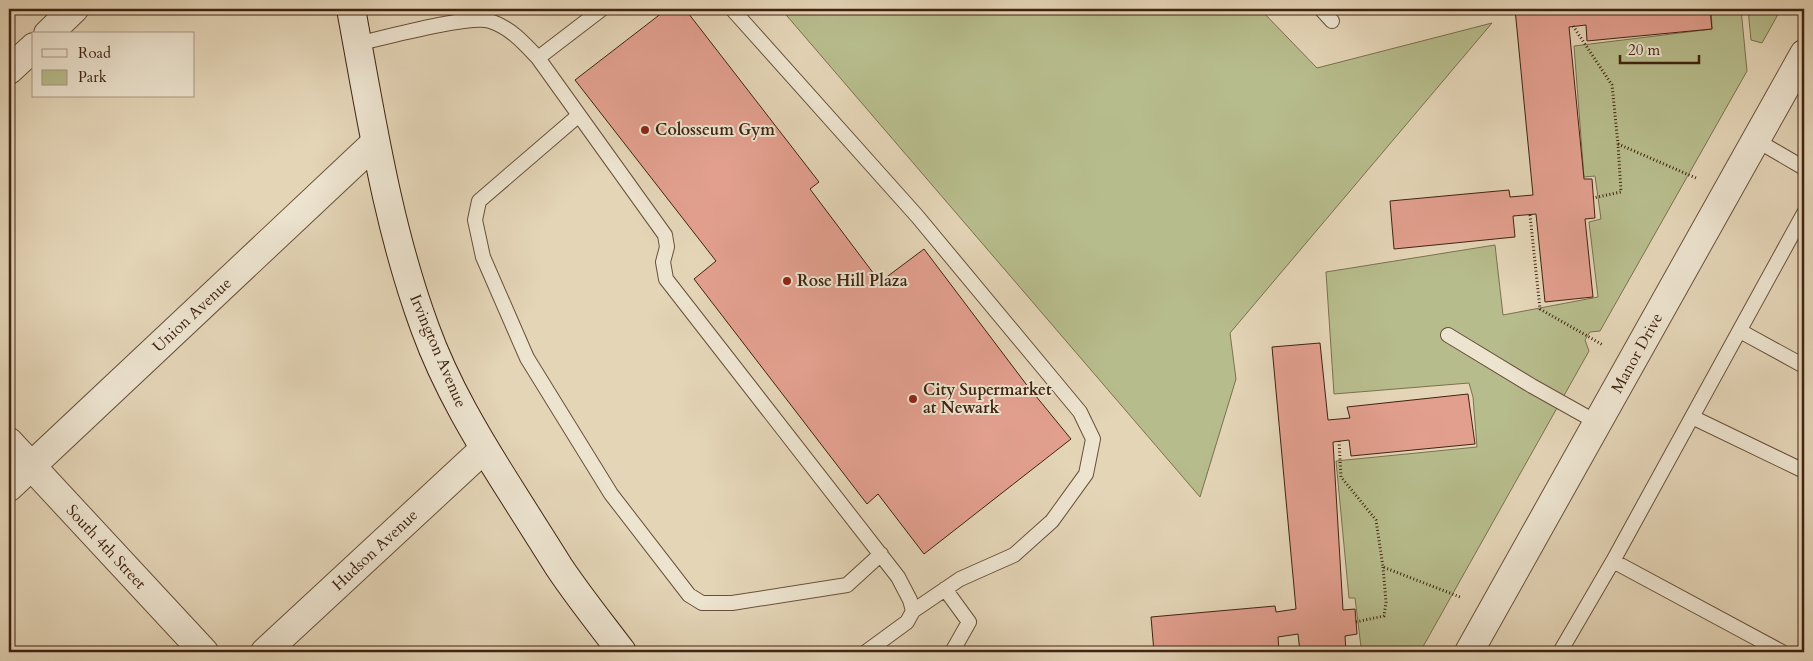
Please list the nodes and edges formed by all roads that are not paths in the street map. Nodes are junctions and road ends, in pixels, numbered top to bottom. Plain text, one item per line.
1 (74, 9) edge
2 (351, 9) edge
3 (602, 9) edge
4 (732, 9) edge
5 (1321, 9) edge
6 (1332, 21) dead end
7 (50, 32) edge
8 (358, 44) junction
9 (32, 49) edge
10 (1804, 54) edge
11 (538, 58) junction
12 (9, 70) edge
13 (579, 115) junction
14 (1756, 140) junction
15 (375, 143) junction
16 (1804, 168) edge
17 (1804, 213) edge
18 (1740, 330) junction
19 (1448, 335) dead end
20 (1804, 366) edge
21 (1692, 417) junction
22 (1598, 423) junction
23 (9, 442) edge
24 (484, 449) junction
25 (31, 466) junction
26 (1804, 471) edge
27 (9, 487) edge
28 (881, 554) junction
29 (1613, 561) junction
30 (945, 589) junction
31 (913, 611) junction
32 (204, 652) edge
33 (265, 652) edge
34 (622, 652) edge
35 (866, 652) edge
36 (952, 652) edge
37 (1470, 652) edge
38 (1560, 652) edge
39 (1782, 652) edge

1 - 7 street
2 - 8 street, Irvington Avenue
3 - 11 lane
4 - 30 lane
5 - 6 lane
8 - 11 lane
8 - 15 street, Irvington Avenue
9 - 12 street
10 - 14 street, Manor Drive
11 - 13 lane
13 - 28 lane
13 - 28 lane
14 - 16 lane
14 - 22 street, Manor Drive
15 - 24 street, Irvington Avenue
15 - 25 street, Union Avenue
17 - 18 lane
18 - 20 lane
18 - 21 lane
19 - 22 lane
21 - 26 lane
21 - 29 lane
22 - 37 street, Manor Drive
23 - 25 street, South 4th Street
24 - 33 street, Hudson Avenue
24 - 34 street, Irvington Avenue
25 - 27 street, Union Avenue
25 - 32 street, South 4th Street
28 - 31 lane
29 - 38 lane
29 - 39 lane
30 - 31 lane
30 - 36 lane
31 - 35 lane

